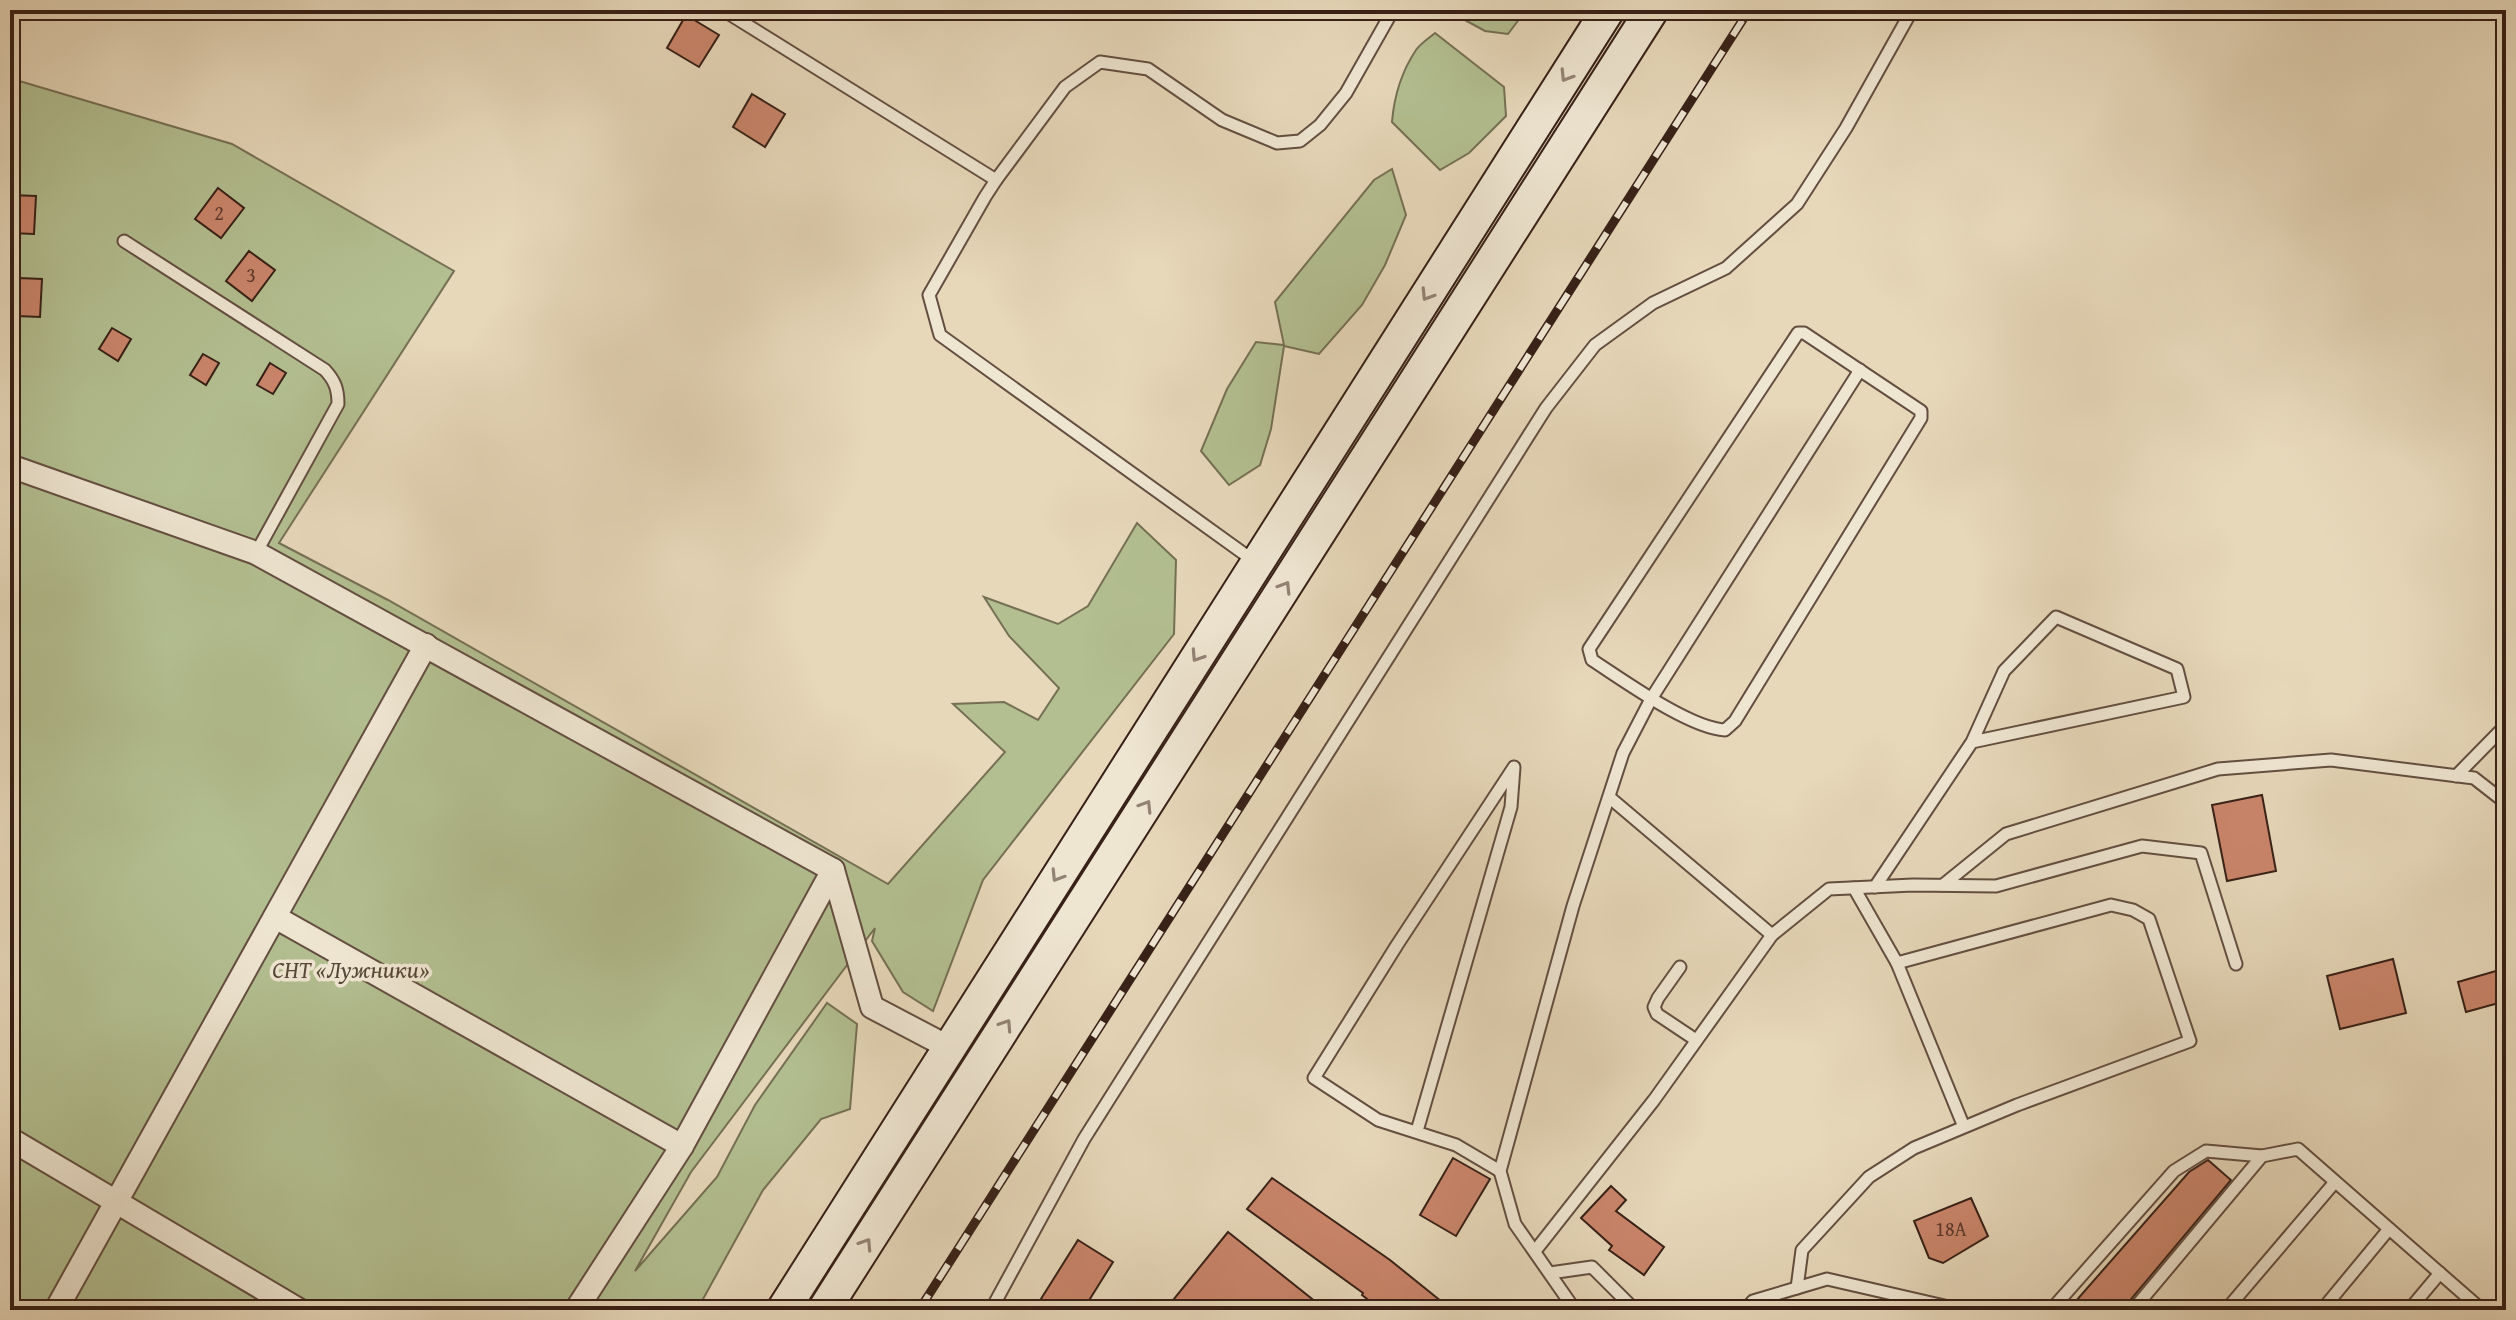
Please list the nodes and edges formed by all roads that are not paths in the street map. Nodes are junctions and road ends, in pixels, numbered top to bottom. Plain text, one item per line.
1 (723, 10) edge
2 (1393, 10) edge
3 (1608, 10) edge
4 (1652, 10) edge
5 (1912, 10) edge
6 (996, 180) junction
7 (124, 241) dead end
8 (1860, 370) junction
9 (10, 466) edge
10 (256, 553) junction
11 (1256, 563) junction
12 (426, 645) junction
13 (1651, 699) junction
14 (2506, 725) edge
15 (1972, 742) junction
16 (2456, 776) junction
17 (1609, 797) junction
18 (2506, 803) edge
19 (833, 870) junction
20 (1943, 885) junction
21 (1875, 887) junction
22 (1854, 888) junction
23 (275, 917) junction
24 (1772, 935) junction
25 (1897, 963) junction
26 (2236, 964) dead end
27 (1680, 967) dead end
28 (1696, 1040) junction
29 (950, 1048) junction
30 (1964, 1127) junction
31 (1417, 1131) junction
32 (10, 1139) edge
33 (682, 1146) junction
34 (2262, 1156) junction
35 (1500, 1171) junction
36 (2335, 1182) junction
37 (117, 1202) junction
38 (2389, 1229) junction
39 (1535, 1251) junction
40 (1550, 1273) junction
41 (2440, 1273) junction
42 (1797, 1288) junction
43 (56, 1310) edge
44 (299, 1310) edge
45 (576, 1310) edge
46 (783, 1310) edge
47 (824, 1310) edge
48 (991, 1310) edge
49 (1575, 1310) edge
50 (1635, 1310) edge
51 (1745, 1310) edge
52 (1962, 1310) edge
53 (2051, 1310) edge
54 (2133, 1310) edge
55 (2226, 1310) edge
56 (2322, 1310) edge
57 (2409, 1310) edge
58 (2482, 1310) edge

1 - 6 lane
2 - 6 lane
3 -> 11 main road
47 -> 4 main road
5 - 48 lane
6 - 11 lane
7 - 10 lane
8 - 13 lane
8 - 13 lane
8 - 13 lane
9 - 10 street
10 - 12 street
11 -> 29 main road
12 - 19 street
12 - 23 street
13 - 17 lane
14 - 16 lane
15 - 15 lane
15 - 21 lane
16 - 18 lane
16 - 20 lane
17 - 24 lane
17 - 35 lane
19 - 29 street
19 - 33 street
20 - 21 lane
20 - 26 lane
21 - 22 lane
22 - 24 lane
22 - 25 lane
23 - 33 street
23 - 37 street
24 - 28 lane
25 - 30 lane
25 - 30 lane
27 - 28 lane
28 - 39 lane
29 - 46 main road
30 - 42 lane
31 - 31 lane
31 - 35 lane
32 - 37 street
33 - 45 street
34 - 36 lane
34 - 53 lane
34 - 54 lane
35 - 39 lane
36 - 38 lane
36 - 55 lane
37 - 43 street
37 - 44 street
38 - 41 lane
38 - 56 lane
39 - 40 lane
40 - 49 lane
40 - 50 lane
41 - 57 lane
41 - 58 lane
42 - 51 lane
42 - 52 lane

